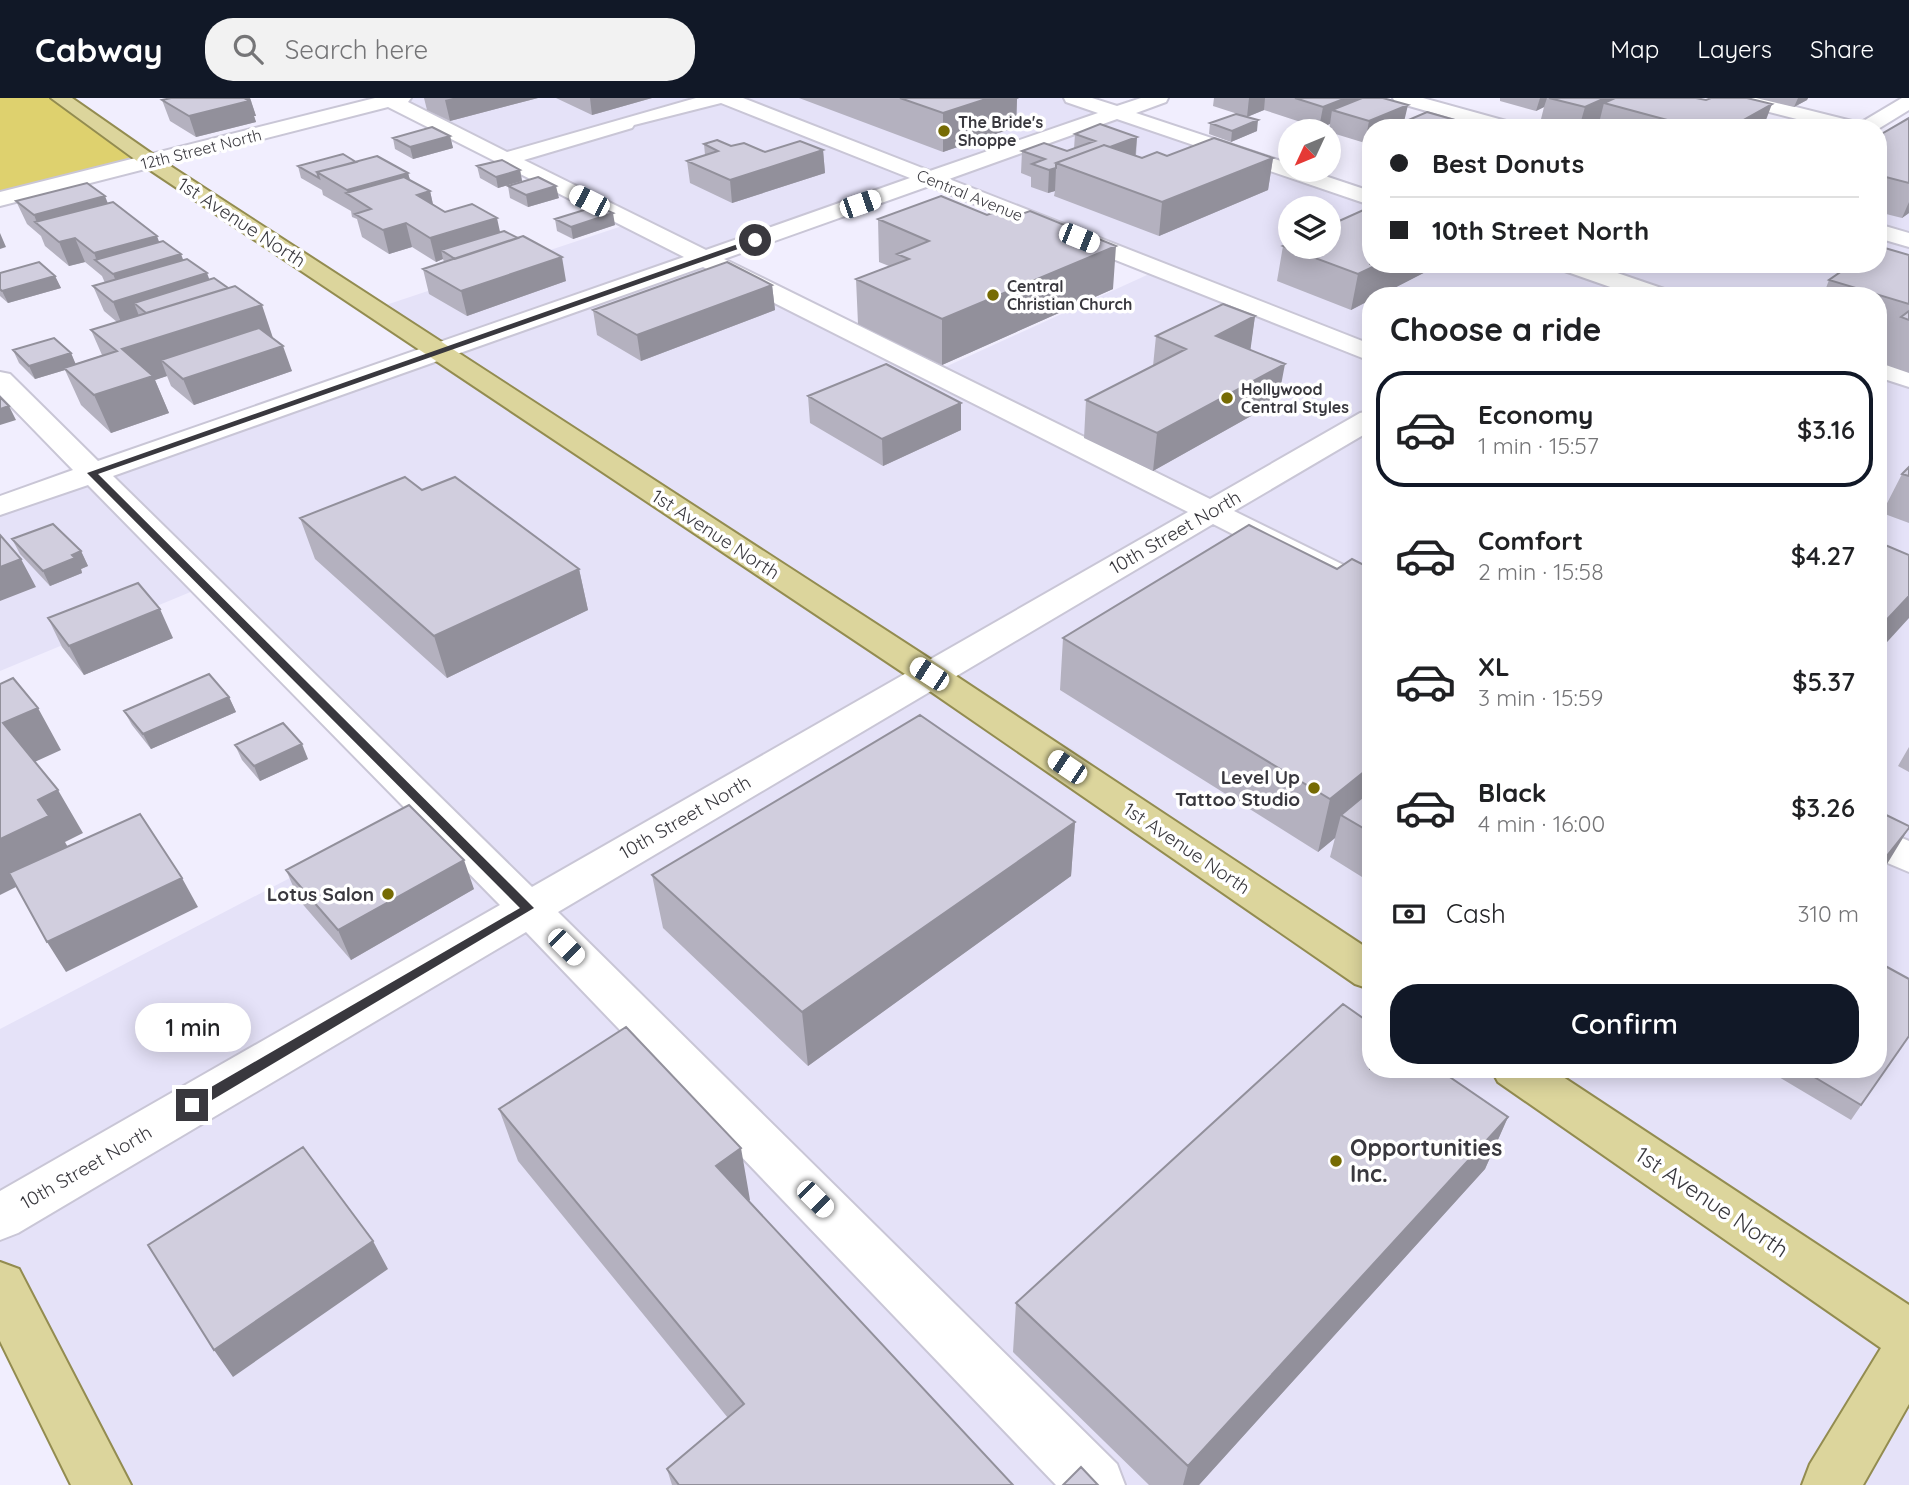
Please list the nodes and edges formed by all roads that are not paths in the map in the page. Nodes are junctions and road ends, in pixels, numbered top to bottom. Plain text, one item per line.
1 (60, 98) edge
2 (717, 98) edge
3 (1073, 98) edge
4 (1159, 98) edge
5 (1402, 98) edge
6 (1737, 98) edge
7 (392, 99) edge
8 (744, 100) edge
9 (1909, 102) edge
10 (1118, 113) junction
11 (1478, 119) edge
12 (1821, 119) edge
13 (1881, 119) edge
14 (504, 159) junction
15 (151, 162) junction
16 (931, 180) junction
17 (1362, 195) edge
18 (0, 199) edge
19 (1887, 234) edge
20 (1909, 240) edge
21 (703, 258) junction
22 (1593, 273) edge
23 (1621, 273) edge
24 (1611, 279) junction
25 (1597, 287) edge
26 (1635, 287) edge
27 (438, 350) junction
28 (1362, 350) edge
29 (1887, 371) edge
30 (1909, 379) edge
31 (0, 380) edge
32 (1362, 424) edge
33 (92, 473) junction
34 (0, 506) edge
35 (1210, 512) junction
36 (1362, 587) edge
37 (929, 674) junction
38 (1887, 847) edge
39 (1909, 858) edge
40 (528, 908) junction
41 (1362, 967) edge
42 (1527, 1078) edge
43 (0, 1217) edge
44 (0, 1286) edge
45 (1909, 1336) edge
46 (1909, 1351) edge
47 (102, 1485) edge
48 (1096, 1485) edge
49 (1831, 1485) edge

1 - 15 main road, 1st Avenue North
2 - 14 street
3 - 10 street
4 - 10 street
5 - 11 street
6 - 12 street
7 - 14 street
7 - 15 street, 12th Street North
8 - 16 street, Central Avenue
9 - 13 street
10 - 16 street
10 - 17 street
14 - 21 street
15 - 18 street, 12th Street North
15 - 27 main road, 1st Avenue North
16 - 21 street
16 - 28 street, Central Avenue
19 - 20 street
21 - 27 street
21 - 35 street
22 - 24 street
23 - 24 street
24 - 25 street
24 - 26 street
27 - 33 street
27 - 37 main road, 1st Avenue North
29 - 30 street
31 - 33 street
32 - 35 street, 10th Street North
33 - 34 street
33 - 40 street
35 - 36 street
35 - 37 street, 10th Street North
37 - 40 street, 10th Street North
37 - 41 main road, 1st Avenue North
38 - 39 street
40 - 43 street, 10th Street North
40 - 48 street
42 - 45 main road, 1st Avenue North
44 - 47 main road
46 - 49 main road

